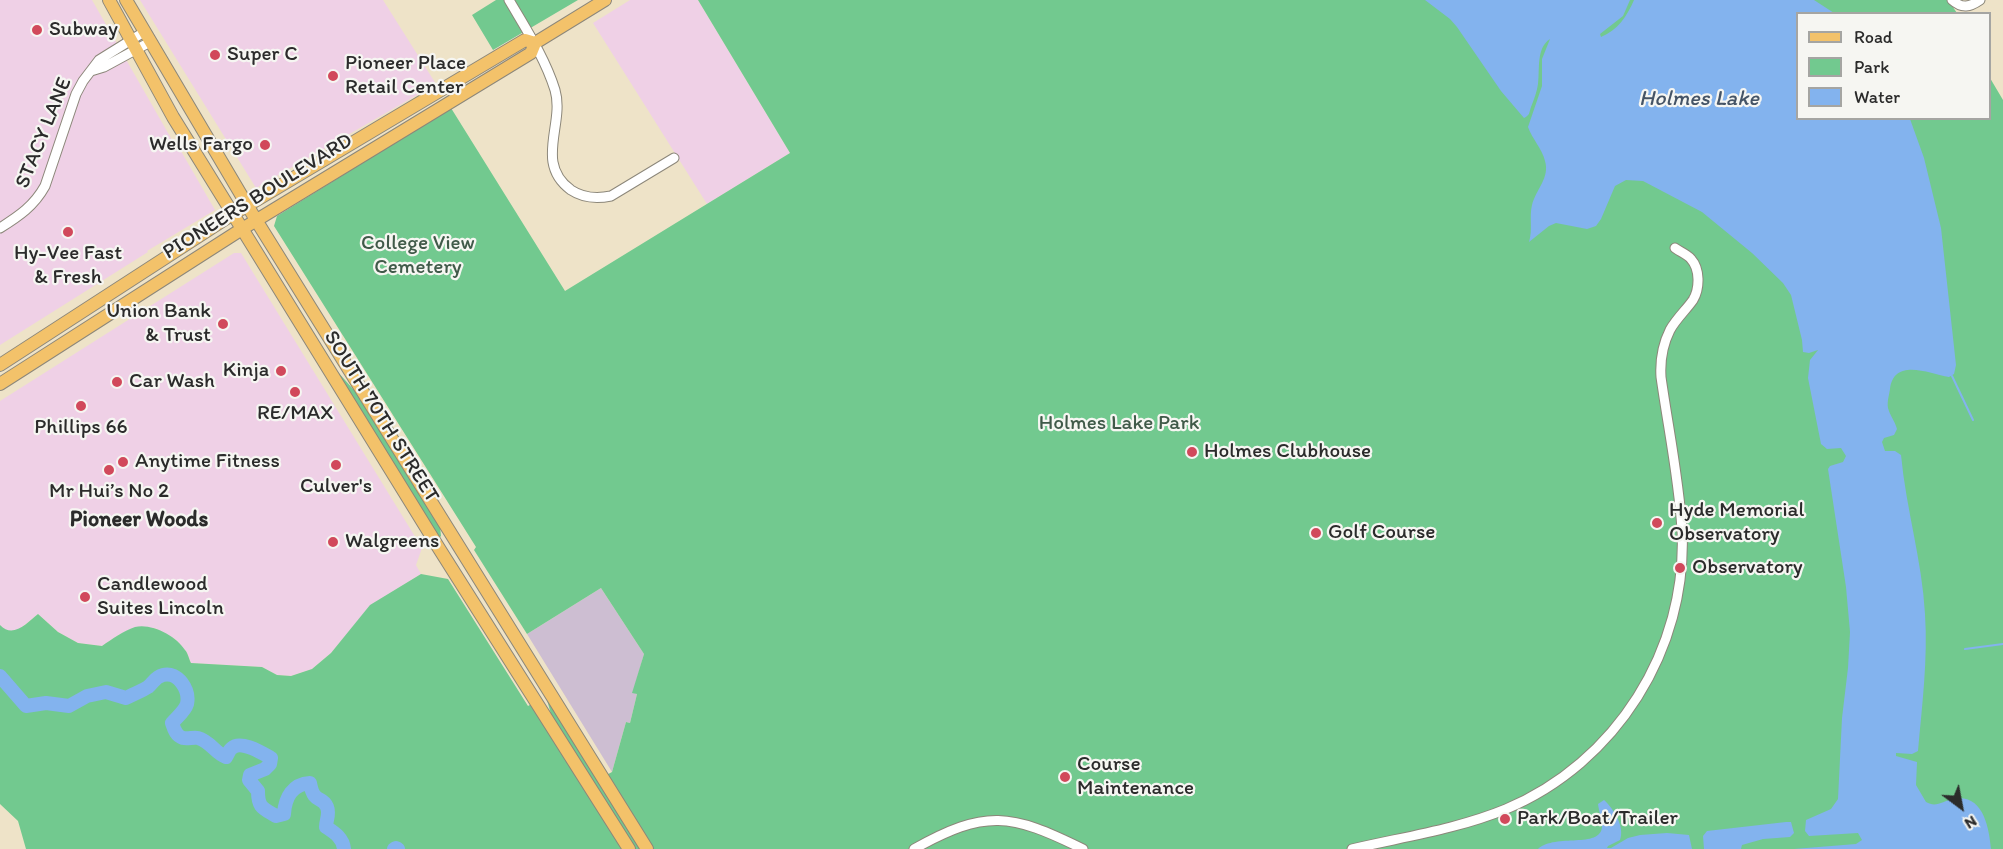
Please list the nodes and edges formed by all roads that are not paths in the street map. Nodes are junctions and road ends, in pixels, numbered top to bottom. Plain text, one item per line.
1 (109, 0) edge
2 (126, 0) edge
3 (509, 0) edge
4 (605, 0) edge
5 (1952, 0) edge
6 (1980, 0) edge
7 (147, 37) junction
8 (535, 43) junction
9 (134, 45) junction
10 (674, 158) dead end
11 (247, 205) junction
12 (233, 214) junction
13 (256, 220) junction
14 (0, 228) edge
15 (242, 229) junction
16 (1675, 248) dead end
17 (1, 363) edge
18 (3, 382) edge
19 (630, 849) edge
20 (647, 849) edge
21 (914, 849) edge
22 (1083, 849) edge
23 (1352, 849) edge

1 - 9 main road, SOUTH 70TH STREET
2 - 7 main road, SOUTH 70TH STREET
3 - 8 street
4 - 8 main road, PIONEERS BOULEVARD
5 - 6 street
7 - 9 street, STACY LANE
7 - 11 main road, SOUTH 70TH STREET
8 - 10 street
8 - 11 main road, PIONEERS BOULEVARD
8 - 13 main road, PIONEERS BOULEVARD
9 - 12 main road, SOUTH 70TH STREET
9 - 14 street, STACY LANE
11 - 12 main road, PIONEERS BOULEVARD
11 - 13 main road, SOUTH 70TH STREET
12 - 15 main road, SOUTH 70TH STREET
12 - 17 main road, PIONEERS BOULEVARD
13 - 15 main road, PIONEERS BOULEVARD
13 - 20 main road, SOUTH 70TH STREET
15 - 18 main road, PIONEERS BOULEVARD
15 - 19 main road, SOUTH 70TH STREET
16 - 23 street
17 - 18 street
21 - 22 street

